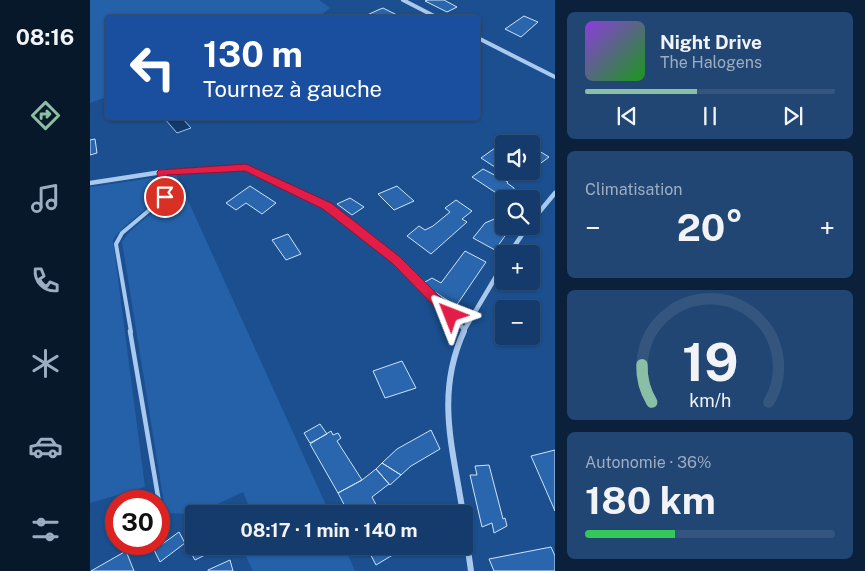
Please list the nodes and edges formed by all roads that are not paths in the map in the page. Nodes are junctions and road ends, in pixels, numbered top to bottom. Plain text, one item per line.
1 (404, 0) edge
2 (432, 15) edge
3 (480, 39) edge
4 (555, 77) edge
5 (162, 172) junction
6 (90, 183) edge
7 (555, 193) edge
8 (540, 211) edge
9 (495, 278) edge
10 (464, 329) junction
11 (157, 490) edge
12 (461, 505) edge
13 (469, 555) edge
14 (471, 571) edge

1 - 2 street
3 - 4 street
5 - 6 street
5 - 10 street
5 - 11 lane
7 - 8 street
9 - 10 street
10 - 12 street
13 - 14 street

